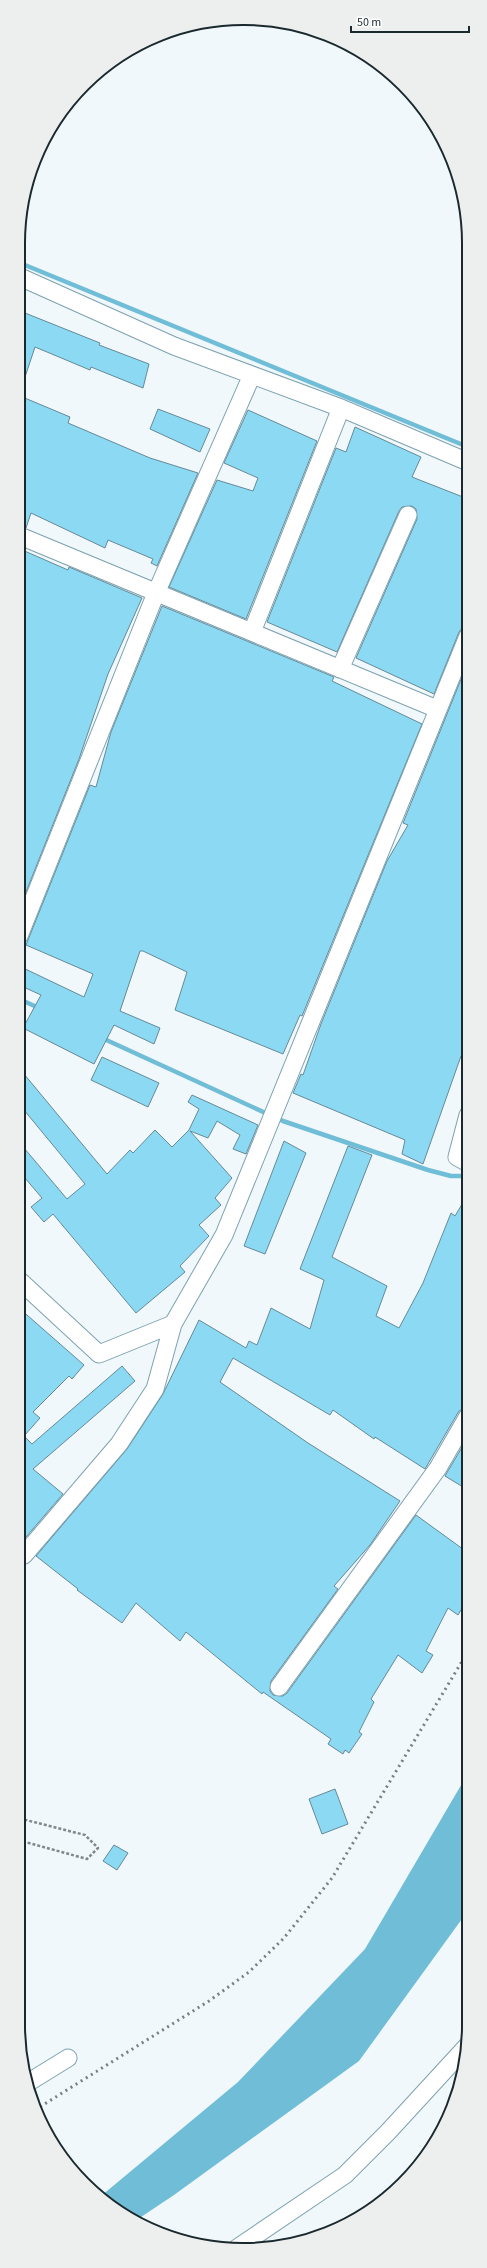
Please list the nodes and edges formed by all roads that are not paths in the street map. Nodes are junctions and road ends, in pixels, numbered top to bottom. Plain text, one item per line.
1 (25, 279) edge
2 (252, 375) junction
3 (341, 408) junction
4 (462, 459) edge
5 (408, 515) dead end
6 (25, 538) edge
7 (156, 593) junction
8 (252, 632) junction
9 (462, 650) edge
10 (340, 669) junction
11 (437, 709) junction
12 (25, 921) edge
13 (462, 1138) edge
14 (462, 1160) edge
15 (25, 1286) edge
16 (173, 1324) junction
17 (462, 1426) edge
18 (25, 1554) edge
19 (279, 1687) dead end
20 (460, 2054) edge
21 (68, 2058) dead end
22 (32, 2080) edge
23 (244, 2243) edge

1 - 2 street
2 - 3 street
2 - 7 street
3 - 4 street
3 - 8 street
5 - 10 street
6 - 7 street
7 - 8 street
7 - 12 street
8 - 10 street
9 - 11 street
10 - 11 street
11 - 16 street
13 - 14 street
15 - 16 street
16 - 18 street
17 - 19 street
20 - 23 street
21 - 22 street

